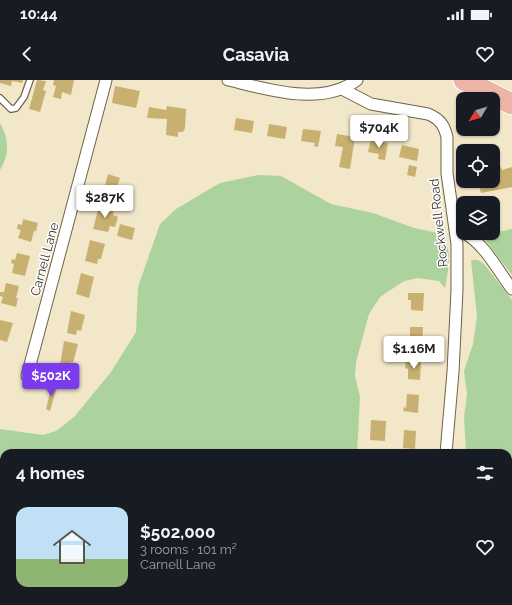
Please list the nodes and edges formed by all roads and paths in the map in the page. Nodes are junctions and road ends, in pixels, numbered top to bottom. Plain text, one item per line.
1 (30, 80) edge
2 (106, 80) edge
3 (228, 80) edge
4 (357, 80) edge
5 (464, 80) edge
6 (342, 89) junction
7 (0, 98) edge
8 (512, 104) edge
9 (456, 218) edge
10 (457, 240) edge
11 (474, 240) edge
12 (512, 289) edge
13 (27, 376) dead end
14 (446, 449) edge

1 - 7 lane
2 - 13 street, Carnell Lane
3 - 6 street
4 - 6 street
5 - 8 highway
6 - 9 street, Rockwell Road
10 - 14 street, Rockwell Road
11 - 12 street

